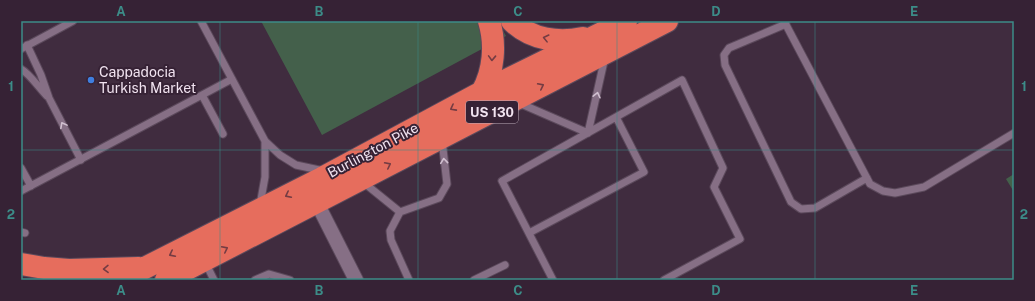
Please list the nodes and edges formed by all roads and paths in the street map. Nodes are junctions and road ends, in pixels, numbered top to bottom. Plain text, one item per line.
1 (73, 21) edge
2 (201, 21) edge
3 (489, 21) edge
4 (512, 21) edge
5 (626, 21) edge
6 (667, 21) edge
7 (785, 23) edge
8 (602, 44) junction
9 (24, 47) edge
10 (23, 72) edge
11 (232, 79) junction
12 (482, 92) junction
13 (202, 95) junction
14 (49, 98) junction
15 (514, 100) junction
16 (616, 117) junction
17 (588, 133) junction
18 (1014, 133) edge
19 (223, 134) dead end
20 (441, 138) junction
21 (265, 141) junction
22 (81, 160) junction
23 (21, 168) edge
24 (334, 172) junction
25 (867, 178) junction
26 (360, 180) junction
27 (31, 186) junction
28 (21, 191) edge
29 (317, 203) junction
30 (260, 210) junction
31 (400, 212) junction
32 (529, 233) junction
33 (204, 260) junction
34 (21, 264) edge
35 (505, 265) dead end
36 (145, 268) junction
37 (121, 280) edge
38 (166, 280) edge
39 (214, 280) edge
40 (255, 280) edge
41 (290, 280) edge
42 (356, 280) edge
43 (409, 280) edge
44 (474, 280) edge
45 (553, 280) edge
46 (664, 280) edge

1 - 9 lane
2 - 11 lane
3 -> 12 highway
8 -> 4 highway
5 - 8 highway, Burlington Pike / US 130
6 - 8 highway, Burlington Pike / US 130
7 - 25 lane
7 - 25 lane
8 - 12 highway, Burlington Pike / US 130
15 -> 8 highway, Burlington Pike / US 130
17 -> 8 lane
9 - 14 lane
10 - 14 lane
11 - 13 lane
11 - 21 lane
12 -> 24 highway, Burlington Pike / US 130
13 - 19 lane
13 - 22 lane
22 -> 14 lane
15 - 17 lane
15 - 20 highway, Burlington Pike / US 130
16 - 17 lane
16 - 32 lane
16 - 46 lane
17 - 32 lane
18 - 25 lane
26 -> 20 highway, Burlington Pike / US 130
31 -> 20 lane
21 - 24 lane
21 - 30 lane
22 - 27 lane
23 - 27 lane
24 -> 30 highway, Burlington Pike / US 130
26 - 29 highway, Burlington Pike / US 130
26 - 31 lane
27 - 28 lane
33 -> 29 highway, Burlington Pike / US 130
29 - 42 street
30 -> 36 highway, Burlington Pike / US 130
31 - 43 lane
32 - 45 lane
33 - 38 highway, Burlington Pike / US 130
33 - 39 lane
36 -> 34 highway
35 - 44 lane
36 - 37 highway, Burlington Pike / US 130
40 - 41 lane

